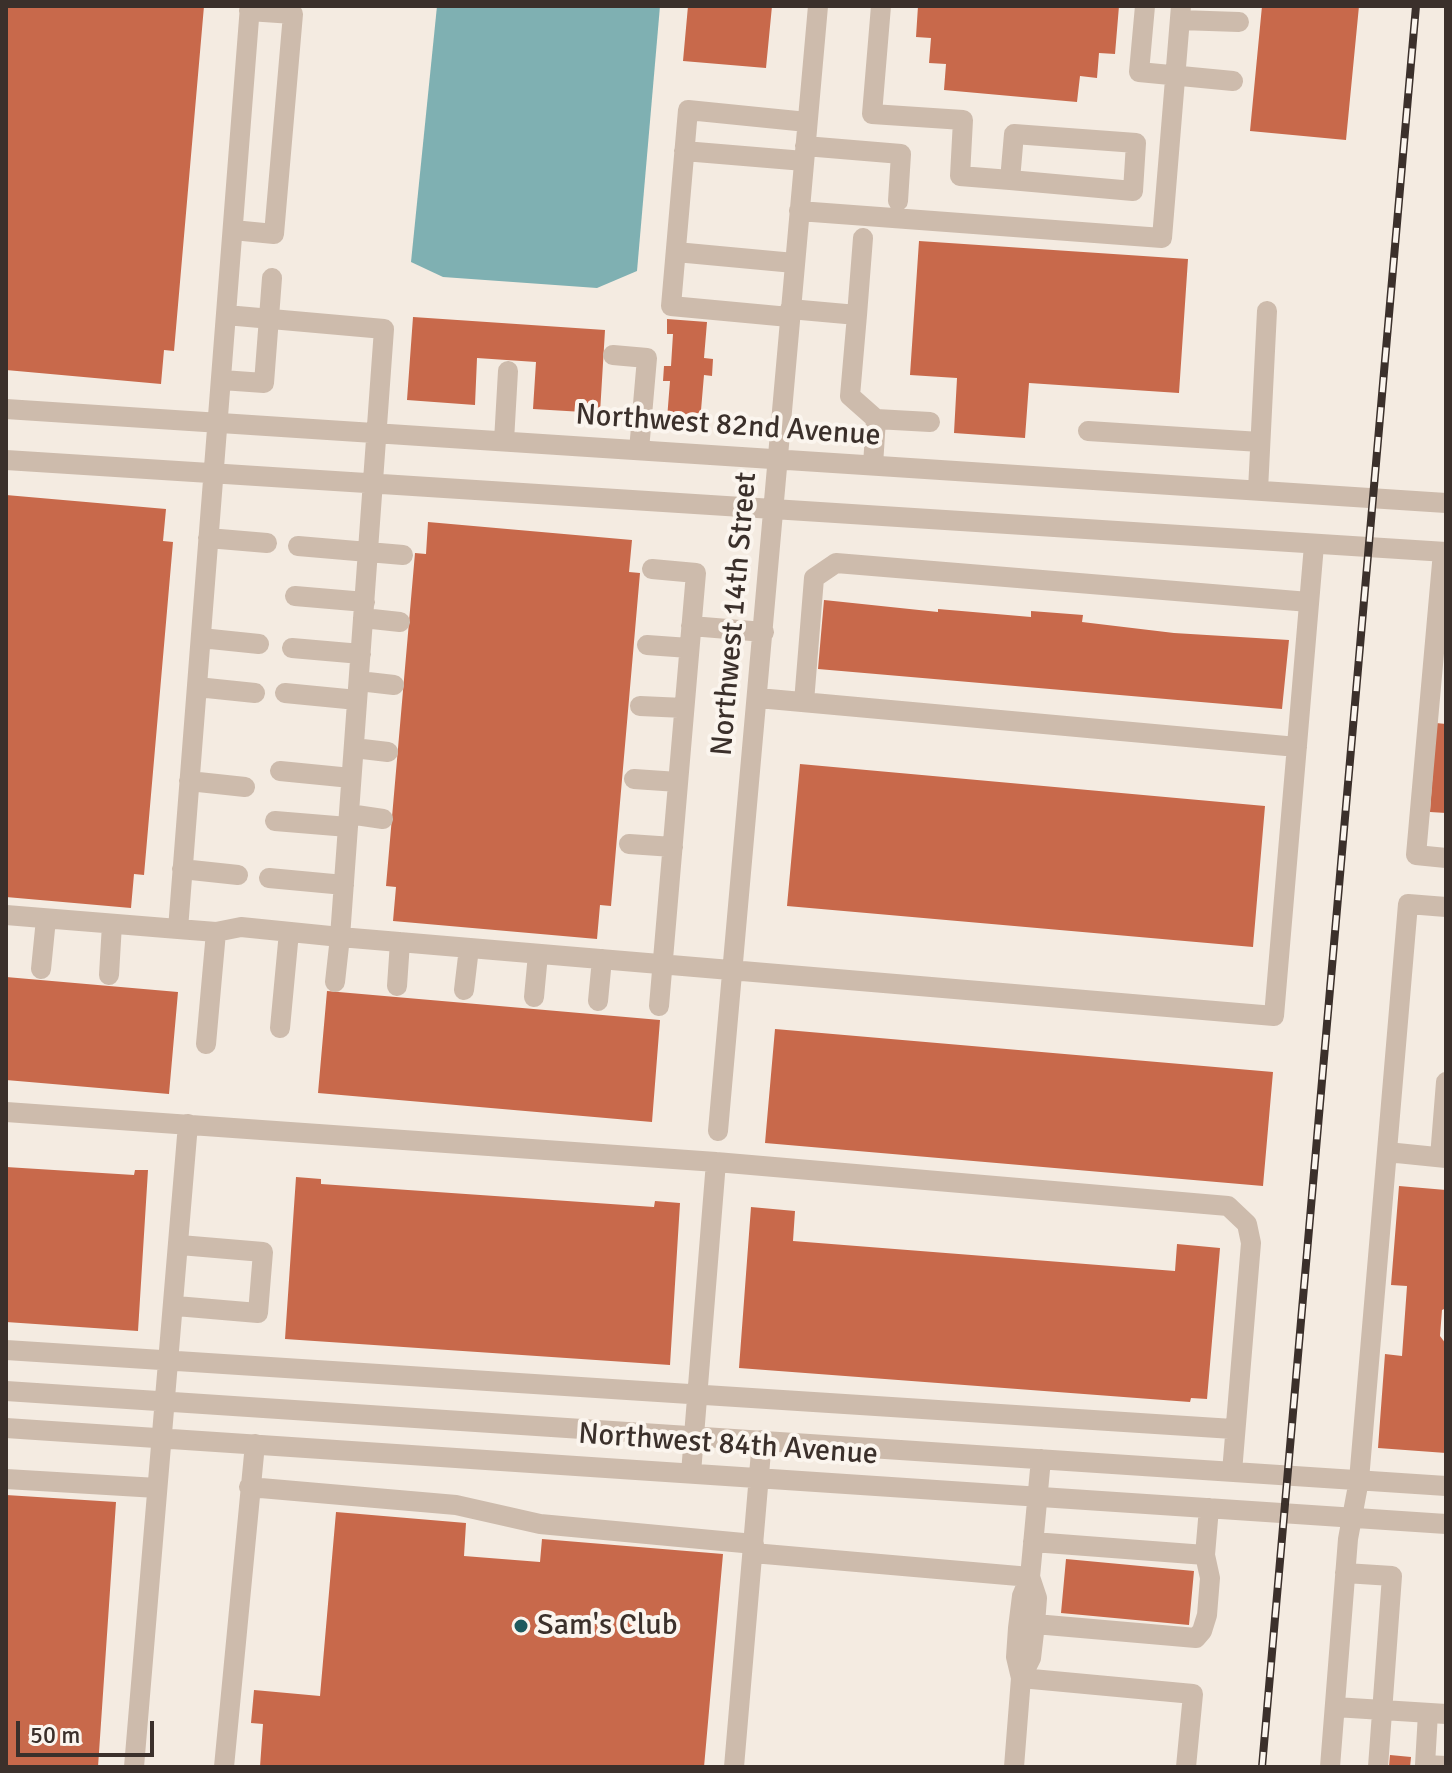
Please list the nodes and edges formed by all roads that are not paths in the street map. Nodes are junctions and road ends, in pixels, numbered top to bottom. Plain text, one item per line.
1 (818, 6) edge
2 (881, 6) edge
3 (1145, 6) edge
4 (250, 8) edge
5 (1179, 10) edge
6 (1239, 22) dead end
7 (1176, 77) junction
8 (1233, 81) dead end
9 (807, 122) junction
10 (684, 151) junction
11 (804, 153) junction
12 (1010, 180) junction
13 (898, 201) dead end
14 (799, 211) junction
15 (233, 230) junction
16 (863, 238) dead end
17 (676, 252) junction
18 (794, 263) junction
19 (272, 278) dead end
20 (1267, 311) dead end
21 (790, 313) junction
22 (226, 315) junction
23 (857, 315) junction
24 (269, 319) junction
25 (613, 355) dead end
26 (508, 371) dead end
27 (222, 380) junction
28 (6, 409) edge
29 (876, 419) junction
30 (218, 422) junction
31 (930, 422) dead end
32 (1088, 431) dead end
33 (377, 433) junction
34 (504, 441) junction
35 (1260, 442) junction
36 (639, 450) junction
37 (778, 459) junction
38 (6, 460) edge
39 (873, 465) junction
40 (213, 473) junction
41 (373, 483) junction
42 (1258, 490) junction
43 (1446, 503) edge
44 (775, 510) junction
45 (208, 538) junction
46 (267, 543) dead end
47 (1314, 545) junction
48 (298, 546) dead end
49 (369, 551) junction
50 (1444, 552) edge
51 (403, 555) dead end
52 (652, 569) dead end
53 (295, 596) dead end
54 (1309, 602) junction
55 (364, 610) junction
56 (400, 622) dead end
57 (691, 626) junction
58 (764, 632) junction
59 (201, 638) junction
60 (259, 644) dead end
61 (647, 645) dead end
62 (292, 648) dead end
63 (689, 648) junction
64 (361, 654) junction
65 (394, 685) dead end
66 (197, 687) junction
67 (358, 691) junction
68 (255, 693) dead end
69 (285, 693) dead end
70 (758, 698) junction
71 (804, 702) junction
72 (640, 706) dead end
73 (684, 708) junction
74 (1297, 747) junction
75 (354, 748) junction
76 (388, 752) dead end
77 (280, 771) dead end
78 (351, 778) junction
79 (634, 779) dead end
80 (189, 781) junction
81 (678, 782) junction
82 (245, 787) dead end
83 (383, 819) dead end
84 (348, 820) junction
85 (275, 821) dead end
86 (629, 844) dead end
87 (673, 847) junction
88 (1446, 858) edge
89 (182, 869) junction
90 (238, 875) dead end
91 (269, 878) dead end
92 (344, 885) junction
93 (1446, 907) edge
94 (6, 915) edge
95 (46, 919) junction
96 (112, 924) junction
97 (178, 929) junction
98 (216, 932) junction
99 (289, 932) junction
100 (340, 937) junction
101 (400, 942) junction
102 (469, 948) junction
103 (538, 954) junction
104 (602, 959) junction
105 (663, 964) junction
106 (41, 969) dead end
107 (734, 970) junction
108 (109, 975) dead end
109 (335, 982) dead end
110 (397, 986) dead end
111 (464, 990) dead end
112 (534, 997) dead end
113 (598, 1001) dead end
114 (659, 1006) dead end
115 (280, 1028) dead end
116 (206, 1044) dead end
117 (1446, 1082) edge
118 (6, 1112) edge
119 (188, 1124) junction
120 (718, 1131) dead end
121 (1387, 1152) junction
122 (1443, 1157) edge
123 (716, 1162) junction
124 (180, 1245) junction
125 (176, 1306) junction
126 (6, 1350) edge
127 (171, 1360) junction
128 (6, 1391) edge
129 (697, 1394) junction
130 (168, 1401) junction
131 (444, 1419) junction
132 (6, 1428) edge
133 (1233, 1429) junction
134 (694, 1435) junction
135 (161, 1438) junction
136 (762, 1440) junction
137 (255, 1444) junction
138 (441, 1457) junction
139 (1041, 1459) junction
140 (1232, 1472) junction
141 (691, 1473) junction
142 (760, 1478) junction
143 (6, 1479) edge
144 (1359, 1480) junction
145 (1446, 1486) edge
146 (249, 1487) junction
147 (157, 1488) junction
148 (1037, 1495) junction
149 (1209, 1508) junction
150 (1350, 1518) junction
151 (1446, 1524) edge
152 (1033, 1542) junction
153 (754, 1548) junction
154 (1205, 1555) junction
155 (1345, 1573) junction
156 (1030, 1577) junction
157 (1035, 1624) junction
158 (1021, 1678) junction
159 (1335, 1707) junction
160 (1383, 1710) junction
161 (1437, 1713) edge
162 (1446, 1766) edge
163 (134, 1767) edge
164 (224, 1767) edge
165 (734, 1767) edge
166 (1014, 1767) edge
167 (1186, 1767) edge
168 (1330, 1767) edge
169 (1378, 1767) edge

1 - 9 street, Northwest 14th Street
2 - 12 street
3 - 7 street
4 - 15 street
4 - 15 street
5 - 6 street
5 - 7 street
7 - 8 street
7 - 14 street
9 - 10 street
9 - 11 street, Northwest 14th Street
10 - 11 street
10 - 17 street
11 - 13 street
11 - 14 street, Northwest 14th Street
12 - 12 street
14 - 18 street, Northwest 14th Street
15 - 22 street
16 - 23 street
17 - 18 street
17 - 21 street
18 - 21 street, Northwest 14th Street
19 - 24 street
20 - 35 street
21 - 23 street
21 - 37 street, Northwest 14th Street
22 - 24 street
22 - 27 street
23 - 29 street
24 - 27 street
24 - 33 street
25 - 36 street
26 - 34 street
27 - 30 street
28 - 30 street, Northwest 82nd Avenue
29 - 31 street
29 - 39 street
30 - 33 street, Northwest 82nd Avenue
30 - 40 street
32 - 35 street
33 - 34 street, Northwest 82nd Avenue
33 - 41 street
34 - 36 street, Northwest 82nd Avenue
35 - 42 street
36 - 37 street, Northwest 82nd Avenue
37 - 39 street, Northwest 82nd Avenue
37 - 44 street, Northwest 14th Street
38 - 40 street
39 - 42 street, Northwest 82nd Avenue
40 - 41 street
40 - 45 street
41 - 44 street
41 - 49 street
42 - 43 street, Northwest 82nd Avenue
44 - 47 street
44 - 58 street, Northwest 14th Street
45 - 46 street
45 - 59 street
47 - 50 street
47 - 54 street
48 - 49 street
49 - 51 street
49 - 55 street
50 - 88 street
52 - 57 street
53 - 55 street
54 - 71 street
54 - 74 street
55 - 56 street
55 - 64 street
57 - 58 street
57 - 63 street
58 - 70 street, Northwest 14th Street
59 - 60 street
59 - 66 street
61 - 63 street
62 - 64 street
63 - 73 street
64 - 67 street
65 - 67 street
66 - 68 street
66 - 80 street
67 - 69 street
67 - 75 street
70 - 71 street
70 - 107 street, Northwest 14th Street
71 - 74 street
72 - 73 street
73 - 81 street
74 - 107 street
75 - 76 street
75 - 78 street
77 - 78 street
78 - 84 street
79 - 81 street
80 - 82 street
80 - 89 street
81 - 87 street
83 - 84 street
84 - 85 street
84 - 92 street
86 - 87 street
87 - 105 street
89 - 90 street
89 - 97 street
91 - 92 street
92 - 100 street
93 - 121 street
94 - 95 street
95 - 96 street
95 - 106 street
96 - 97 street
96 - 108 street
97 - 98 street
98 - 99 street
98 - 116 street
99 - 100 street
99 - 115 street
100 - 101 street
100 - 109 street
101 - 102 street
101 - 110 street
102 - 103 street
102 - 111 street
103 - 104 street
103 - 112 street
104 - 105 street
104 - 113 street
105 - 107 street
105 - 114 street
107 - 120 street, Northwest 14th Street
117 - 122 street
118 - 119 street
119 - 123 street
119 - 124 street
121 - 122 street
121 - 144 street
123 - 129 street
123 - 133 street
124 - 125 street
124 - 125 street
125 - 127 street
126 - 127 street
127 - 129 street
127 - 130 street
128 - 130 street, Northwest 84th Avenue
129 - 133 street
129 - 134 street
130 - 131 street, Northwest 84th Avenue
130 - 135 street
131 - 134 street, Northwest 84th Avenue
131 - 138 street
132 - 135 street, Northwest 84th Avenue
133 - 140 street
134 - 136 street, Northwest 84th Avenue
134 - 141 street
135 - 137 street, Northwest 84th Avenue
135 - 147 street
136 - 139 street, Northwest 84th Avenue
136 - 142 street
137 - 138 street, Northwest 84th Avenue
137 - 146 street
138 - 141 street, Northwest 84th Avenue
139 - 140 street, Northwest 84th Avenue
139 - 148 street
140 - 144 street, Northwest 84th Avenue
141 - 142 street, Northwest 84th Avenue
142 - 148 street, Northwest 84th Avenue
142 - 153 street
143 - 147 street
144 - 145 street, Northwest 84th Avenue
144 - 150 street
146 - 153 street
146 - 164 street
147 - 163 street
148 - 149 street, Northwest 84th Avenue
148 - 152 street
149 - 150 street, Northwest 84th Avenue
149 - 154 street
150 - 151 street, Northwest 84th Avenue
150 - 155 street
152 - 154 street
152 - 156 street
153 - 156 street
153 - 165 street
154 - 157 street
155 - 159 street
155 - 160 street
156 - 157 street
156 - 158 street
157 - 158 street
158 - 166 street
158 - 167 street
159 - 160 street
159 - 168 street
160 - 161 street
160 - 169 street
161 - 162 street

